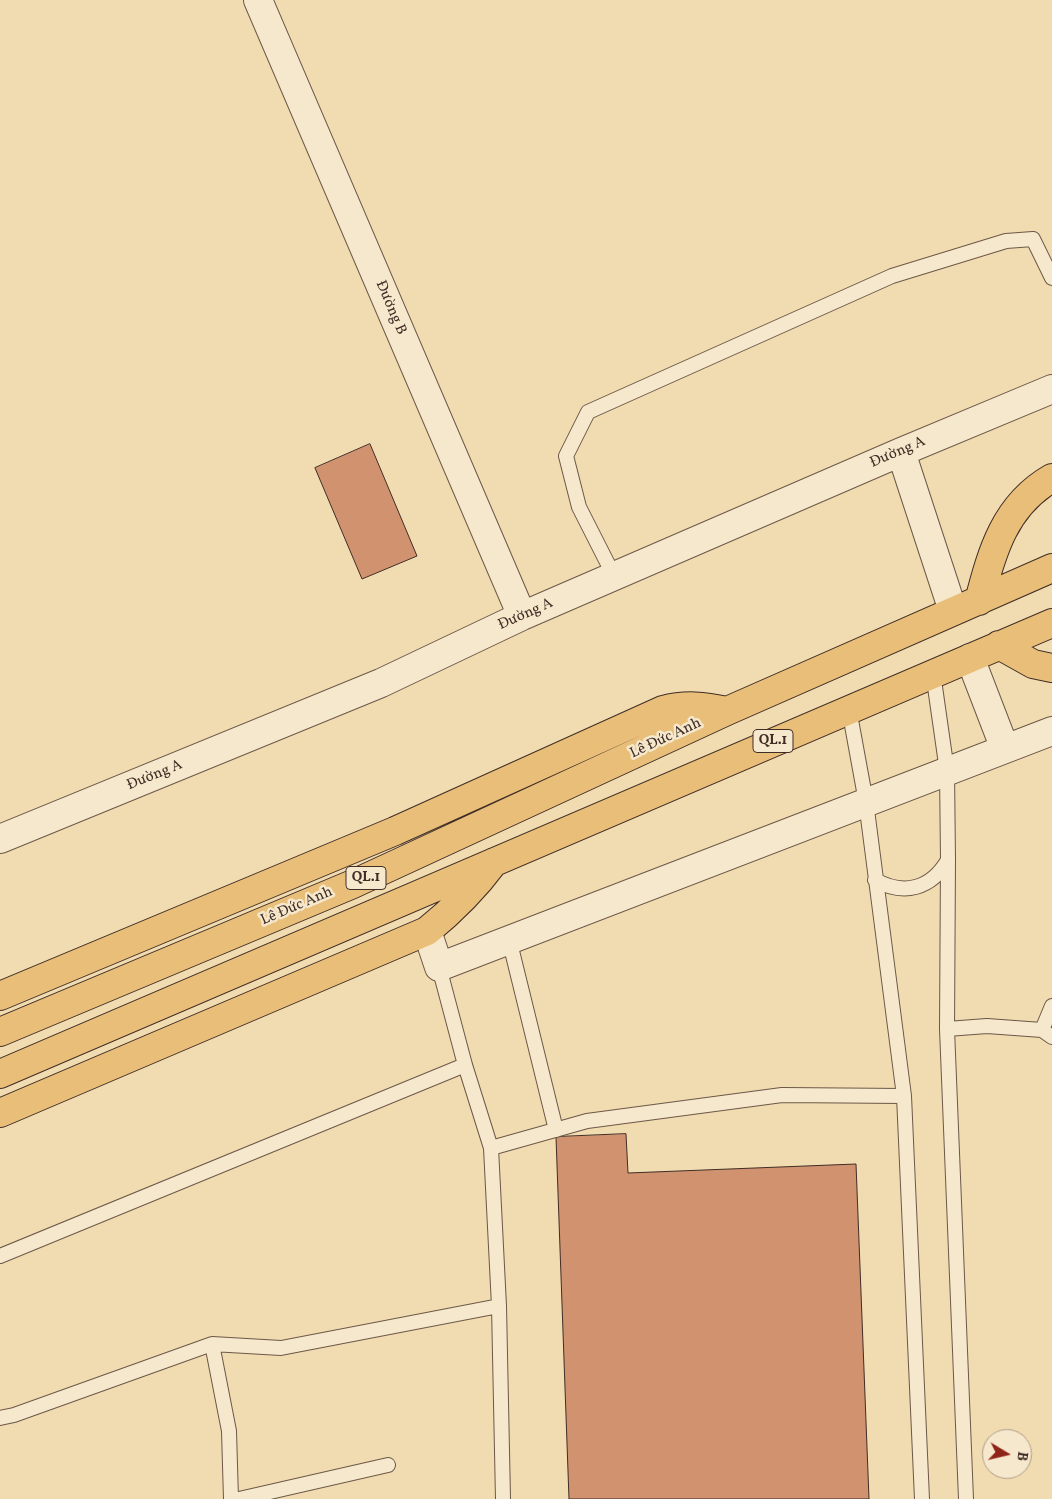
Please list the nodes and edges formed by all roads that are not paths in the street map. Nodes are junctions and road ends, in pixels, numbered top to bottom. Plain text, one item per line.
1 (258, 0) edge
2 (1052, 278) edge
3 (1052, 389) edge
4 (901, 452) junction
5 (1052, 478) edge
6 (1048, 566) edge
7 (614, 576) junction
8 (979, 601) junction
9 (953, 611) junction
10 (522, 616) junction
11 (1052, 623) edge
12 (999, 646) junction
13 (970, 658) junction
14 (1052, 668) edge
15 (933, 674) junction
16 (849, 709) junction
17 (727, 711) junction
18 (1052, 731) edge
19 (1005, 749) junction
20 (946, 772) junction
21 (866, 802) junction
22 (0, 839) edge
23 (495, 860) junction
24 (948, 860) junction
25 (875, 880) junction
26 (363, 919) junction
27 (427, 931) junction
28 (509, 939) junction
29 (439, 966) junction
30 (0, 996) edge
31 (1052, 1006) edge
32 (947, 1028) junction
33 (0, 1032) edge
34 (1047, 1033) edge
35 (465, 1065) junction
36 (0, 1074) edge
37 (904, 1096) junction
38 (0, 1113) edge
39 (556, 1130) junction
40 (491, 1148) junction
41 (0, 1256) edge
42 (499, 1306) junction
43 (212, 1344) junction
44 (0, 1418) edge
45 (388, 1465) dead end
46 (231, 1499) edge
47 (238, 1499) edge
48 (503, 1499) edge
49 (922, 1499) edge
50 (966, 1499) edge

1 - 10 street, Đường B
2 - 7 lane
3 - 4 street, Đường A
4 - 7 street, Đường A
4 - 9 street
5 - 8 highway
6 - 8 highway, Lê Đức Anh / QL.1
7 - 10 street, Đường A
8 - 9 highway, Lê Đức Anh / QL.1
9 - 17 highway, Lê Đức Anh / QL.1
10 - 22 street, Đường A
11 - 12 highway, QL.1
12 - 13 highway, QL.1
12 - 14 highway
13 - 15 highway, QL.1
13 - 19 street
15 - 16 highway, QL.1
15 - 20 lane
16 - 21 lane
16 - 23 highway, QL.1
17 - 30 highway, Lê Đức Anh / QL.1
17 - 33 highway, Lê Đức Anh / QL.1
18 - 19 street
19 - 20 street
20 - 21 street
20 - 24 lane
21 - 25 lane
21 - 28 street
23 - 26 highway, QL.1
23 - 27 highway
24 - 25 lane
24 - 32 lane
25 - 37 lane
26 - 27 highway
26 - 36 highway, QL.1
27 - 29 street
27 - 38 highway
28 - 29 street
28 - 39 lane
29 - 35 lane
31 - 34 lane
32 - 34 lane
32 - 50 lane
35 - 40 lane
35 - 41 lane
37 - 39 lane
37 - 49 lane
39 - 40 lane
40 - 42 lane
42 - 43 lane
42 - 48 lane
43 - 44 lane
43 - 46 lane
45 - 47 lane

